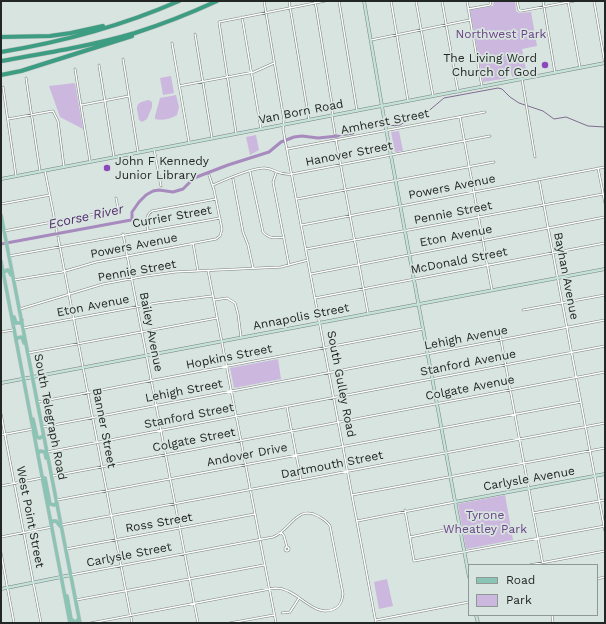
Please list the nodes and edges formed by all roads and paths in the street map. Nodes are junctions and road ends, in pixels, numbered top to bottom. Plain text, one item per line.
1 (179, 1) edge
2 (218, 1) edge
3 (264, 1) edge
4 (289, 1) edge
5 (325, 1) edge
6 (339, 1) edge
7 (364, 1) edge
8 (391, 1) edge
9 (416, 1) edge
10 (442, 1) edge
11 (466, 1) edge
12 (492, 1) edge
13 (517, 1) edge
14 (543, 1) edge
15 (574, 1) edge
16 (594, 1) edge
17 (315, 2) edge
18 (568, 2) edge
19 (544, 7) junction
20 (290, 8) junction
21 (468, 9) junction
22 (266, 12) junction
23 (142, 16) junction
24 (242, 17) junction
25 (177, 18) junction
26 (470, 20) junction
27 (446, 25) junction
28 (422, 30) junction
29 (195, 34) dead end
30 (397, 35) junction
31 (1, 38) edge
32 (371, 40) junction
33 (172, 43) dead end
34 (1, 52) edge
35 (123, 59) dead end
36 (1, 61) edge
37 (275, 63) junction
38 (605, 64) edge
39 (99, 65) dead end
40 (580, 68) junction
41 (75, 69) dead end
42 (20, 71) junction
43 (251, 72) junction
44 (555, 73) junction
45 (1, 75) edge
46 (227, 77) junction
47 (26, 78) dead end
48 (1, 79) edge
49 (522, 79) junction
50 (203, 81) junction
51 (179, 86) junction
52 (3, 87) dead end
53 (482, 87) junction
54 (458, 92) junction
55 (129, 96) junction
56 (433, 96) junction
57 (105, 100) junction
58 (408, 101) junction
59 (81, 105) junction
60 (382, 106) junction
61 (357, 111) junction
62 (485, 112) dead end
63 (32, 114) junction
64 (332, 116) junction
65 (460, 116) junction
66 (8, 119) junction
67 (310, 120) junction
68 (284, 124) junction
69 (261, 129) junction
70 (386, 129) junction
71 (236, 133) junction
72 (335, 134) dead end
73 (490, 136) dead end
74 (212, 138) junction
75 (336, 140) junction
76 (464, 141) junction
77 (189, 142) junction
78 (154, 149) junction
79 (287, 149) junction
80 (138, 152) junction
81 (391, 156) junction
82 (535, 156) dead end
83 (114, 157) junction
84 (90, 161) junction
85 (494, 162) dead end
86 (341, 165) junction
87 (469, 166) junction
88 (64, 167) junction
89 (605, 167) edge
90 (598, 168) junction
91 (45, 170) junction
92 (40, 171) junction
93 (250, 171) junction
94 (276, 172) junction
95 (292, 174) junction
96 (209, 175) dead end
97 (16, 176) junction
98 (232, 178) junction
99 (1, 179) edge
100 (539, 179) junction
101 (396, 181) junction
102 (213, 185) junction
103 (161, 186) dead end
104 (346, 190) junction
105 (474, 191) junction
106 (603, 194) junction
107 (50, 195) junction
108 (116, 198) dead end
109 (216, 199) junction
110 (297, 199) junction
111 (1, 204) edge
112 (605, 204) edge
113 (400, 206) junction
114 (544, 206) junction
115 (1, 215) edge
116 (350, 215) junction
117 (605, 217) edge
118 (220, 218) junction
119 (478, 218) junction
120 (55, 222) junction
121 (302, 225) junction
122 (548, 228) junction
123 (148, 231) junction
124 (405, 231) junction
125 (57, 232) dead end
126 (4, 233) junction
127 (123, 234) junction
128 (58, 236) dead end
129 (284, 237) junction
130 (1, 238) edge
131 (355, 240) junction
132 (482, 241) junction
133 (193, 243) junction
134 (605, 243) edge
135 (60, 246) junction
136 (306, 249) junction
137 (553, 253) junction
138 (409, 254) junction
139 (9, 256) junction
140 (128, 256) junction
141 (308, 260) junction
142 (1, 261) edge
143 (359, 264) junction
144 (289, 265) junction
145 (487, 265) junction
146 (253, 268) junction
147 (605, 269) edge
148 (208, 270) junction
149 (65, 271) junction
150 (198, 271) junction
151 (3, 274) junction
152 (311, 274) junction
153 (132, 278) junction
154 (557, 278) junction
155 (414, 279) junction
156 (14, 280) junction
157 (3, 281) edge
158 (364, 288) junction
159 (492, 290) junction
160 (7, 291) junction
161 (69, 294) junction
162 (605, 295) edge
163 (213, 296) junction
164 (316, 298) junction
165 (214, 300) junction
166 (562, 303) junction
167 (419, 304) junction
168 (137, 306) junction
169 (19, 307) junction
170 (523, 310) dead end
171 (368, 314) junction
172 (74, 318) junction
173 (217, 318) junction
174 (22, 320) junction
175 (605, 320) edge
176 (320, 323) junction
177 (23, 328) junction
178 (567, 328) junction
179 (423, 329) junction
180 (14, 330) junction
181 (142, 331) junction
182 (1, 332) edge
183 (500, 335) dead end
184 (241, 337) junction
185 (501, 340) junction
186 (16, 341) junction
187 (222, 341) junction
188 (79, 343) junction
189 (605, 346) edge
190 (325, 348) junction
191 (571, 352) junction
192 (28, 353) junction
193 (428, 354) junction
194 (147, 355) junction
195 (506, 365) junction
196 (226, 366) junction
197 (83, 367) junction
198 (31, 370) junction
199 (605, 372) edge
200 (329, 373) junction
201 (33, 377) junction
202 (576, 377) junction
203 (23, 379) junction
204 (432, 379) junction
205 (151, 380) junction
206 (1, 383) edge
207 (510, 389) junction
208 (231, 391) junction
209 (88, 392) junction
210 (334, 397) junction
211 (28, 402) junction
212 (38, 402) junction
213 (581, 402) junction
214 (437, 403) junction
215 (157, 405) junction
216 (287, 406) junction
217 (1, 414) edge
218 (515, 414) junction
219 (236, 416) junction
220 (93, 417) junction
221 (339, 422) junction
222 (605, 423) edge
223 (585, 426) junction
224 (42, 427) junction
225 (442, 428) junction
226 (33, 429) junction
227 (162, 430) junction
228 (292, 431) junction
229 (5, 434) junction
230 (44, 434) junction
231 (1, 435) edge
232 (519, 438) junction
233 (240, 440) junction
234 (98, 442) junction
235 (343, 446) junction
236 (605, 448) edge
237 (590, 451) junction
238 (47, 452) junction
239 (446, 452) junction
240 (38, 454) junction
241 (166, 454) junction
242 (296, 455) junction
243 (524, 463) junction
244 (246, 465) junction
245 (103, 466) junction
246 (41, 469) junction
247 (348, 471) junction
248 (605, 474) edge
249 (52, 476) junction
250 (595, 476) junction
251 (451, 477) junction
252 (43, 478) junction
253 (171, 479) junction
254 (301, 480) junction
255 (14, 483) junction
256 (1, 486) edge
257 (54, 486) junction
258 (529, 488) junction
259 (250, 490) junction
260 (107, 491) junction
261 (352, 495) junction
262 (605, 500) edge
263 (57, 501) junction
264 (599, 501) junction
265 (455, 502) junction
266 (176, 504) junction
267 (405, 511) junction
268 (533, 513) junction
269 (255, 514) junction
270 (112, 516) junction
271 (357, 521) junction
272 (52, 525) junction
273 (61, 525) junction
274 (604, 526) edge
275 (460, 527) junction
276 (180, 528) junction
277 (282, 532) junction
278 (605, 532) edge
279 (24, 533) junction
280 (1, 537) edge
281 (410, 537) junction
282 (538, 538) junction
283 (260, 539) junction
284 (117, 540) junction
285 (287, 547) dead end
286 (66, 551) junction
287 (605, 551) edge
288 (464, 552) junction
289 (1, 553) edge
290 (185, 553) junction
291 (543, 564) edge
292 (122, 565) junction
293 (264, 565) junction
294 (468, 571) edge
295 (71, 575) junction
296 (62, 577) junction
297 (190, 579) junction
298 (34, 582) junction
299 (8, 587) junction
300 (1, 588) edge
301 (64, 589) junction
302 (269, 590) junction
303 (126, 591) junction
304 (299, 598) junction
305 (76, 600) junction
306 (468, 602) edge
307 (195, 604) junction
308 (282, 613) dead end
309 (274, 615) junction
310 (131, 616) junction
311 (79, 618) junction
312 (376, 622) edge
313 (14, 623) edge
314 (41, 623) edge
315 (70, 623) edge
316 (80, 623) edge
317 (91, 623) edge
318 (132, 623) edge
319 (198, 623) edge
320 (230, 623) edge
321 (276, 623) edge

1 - 23 highway
2 - 25 highway
3 - 22 street, South Gulley Road
4 - 20 street
5 - 17 street
6 - 61 street
7 - 32 main road
8 - 30 street
9 - 28 street
10 - 27 street
11 - 21 street
12 - 21 street
13 - 19 street
14 - 19 street
15 - 18 street
16 - 38 street
17 - 20 street
17 - 64 street
18 - 19 street
18 - 40 street
19 - 44 street
20 - 22 street
20 - 67 street
21 - 26 street
22 - 24 street
22 - 37 street, South Gulley Road
23 - 31 highway
23 - 34 highway
24 - 43 street
24 - 46 street
25 - 36 highway
25 - 42 highway
26 - 27 street
26 - 53 street
27 - 28 street
27 - 54 street
28 - 30 street
28 - 56 street
29 - 50 street
30 - 32 street
30 - 58 street
32 - 60 main road
33 - 51 street
35 - 55 street
37 - 43 street
37 - 68 street, South Gulley Road
38 - 40 main road, Van Born Road
39 - 57 street
40 - 44 main road, Van Born Road
41 - 59 street
42 - 45 highway
42 - 48 highway
43 - 46 street
43 - 69 street
44 - 49 main road, Van Born Road
46 - 50 street
46 - 71 street
47 - 63 street
49 - 53 main road, Van Born Road
49 - 82 street
50 - 51 street
50 - 74 street
51 - 77 street
52 - 66 street
53 - 54 main road, Van Born Road
54 - 56 main road, Van Born Road
55 - 57 street
55 - 80 street
56 - 58 main road, Van Born Road
57 - 59 street
57 - 83 street
58 - 60 main road, Van Born Road
59 - 84 street
60 - 61 main road, Van Born Road
60 - 70 main road
61 - 64 main road, Van Born Road
62 - 65 street, Amherst Street
63 - 66 street
63 - 88 street
63 - 92 street
64 - 67 main road, Van Born Road
64 - 72 street
65 - 70 street, Amherst Street
65 - 76 street
66 - 97 street
67 - 68 main road, Van Born Road
68 - 69 main road, Van Born Road
68 - 79 street, South Gulley Road
69 - 71 main road, Van Born Road
70 - 75 street, Amherst Street
70 - 81 main road
71 - 74 main road, Van Born Road
73 - 76 street, Hanover Street
74 - 77 main road, Van Born Road
75 - 79 street, Amherst Street
75 - 86 street
76 - 81 street, Hanover Street
76 - 87 street
77 - 78 main road, Van Born Road
78 - 80 main road, Van Born Road
78 - 103 street
79 - 95 street, South Gulley Road
80 - 83 main road, Van Born Road
81 - 86 street, Hanover Street
81 - 101 main road
83 - 84 main road, Van Born Road
84 - 88 main road, Van Born Road
85 - 87 street
86 - 95 street, Hanover Street
86 - 104 street
87 - 101 street
87 - 105 street
88 - 91 main road, Van Born Road
89 - 90 street, Powers Avenue
90 - 100 street, Powers Avenue
90 - 106 street
91 - 92 main road, Van Born Road
91 - 107 street
92 - 97 main road, Van Born Road
93 - 94 street, Hanover Street
93 - 98 street, Hanover Street
93 - 129 street
94 - 95 street, Hanover Street
94 - 129 street
95 - 110 street, South Gulley Road
96 - 102 street, Powers Avenue
97 - 99 main road, Van Born Road
98 - 102 street, Hanover Street
98 - 146 street
100 - 105 street, Powers Avenue
100 - 114 street, Bayhan Avenue
101 - 104 street
101 - 113 main road
102 - 109 street, Powers Avenue
104 - 110 street
104 - 116 street
105 - 113 street, Powers Avenue
105 - 119 street
106 - 112 street
106 - 114 street, Pennie Street
107 - 111 street
107 - 120 street
108 - 120 street
109 - 118 street, Powers Avenue
109 - 123 street
110 - 121 street, South Gulley Road
113 - 116 street, Powers Avenue
113 - 124 main road
114 - 119 street, Pennie Street
114 - 122 street, Bayhan Avenue
115 - 126 main road, South Telegraph Road
116 - 121 street, Powers Avenue
116 - 131 street
117 - 122 street, Eton Avenue
118 - 123 street, Currier Street
118 - 133 street, Powers Avenue
119 - 124 street, Pennie Street
119 - 132 street
120 - 125 street
120 - 126 street
121 - 136 street, South Gulley Road
122 - 132 street, Eton Avenue
122 - 137 street, Bayhan Avenue
123 - 127 street, Currier Street
124 - 131 street, Pennie Street
124 - 138 main road
126 - 130 main road
126 - 139 main road, South Telegraph Road
127 - 135 street, Currier Street
127 - 140 street, Bailey Avenue
128 - 135 street, Banner Street
129 - 144 street
131 - 136 street, Pennie Street
131 - 143 street
132 - 138 street, Eton Avenue
132 - 145 street
133 - 140 street, Powers Avenue
133 - 150 street
134 - 137 street, McDonald Street
135 - 139 street, Currier Street
135 - 149 street, Banner Street
136 - 141 street, South Gulley Road
137 - 145 street, McDonald Street
137 - 154 street, Bayhan Avenue
138 - 143 street, Eton Avenue
138 - 155 main road
139 - 156 main road, South Telegraph Road
140 - 149 street, Powers Avenue
140 - 153 street, Bailey Avenue
141 - 144 street, Pennie Street
141 - 152 street, South Gulley Road
142 - 151 main road, South Telegraph Road
143 - 152 street, Eton Avenue
143 - 158 street
144 - 146 street, Pennie Street
145 - 155 street, McDonald Street
145 - 159 street
146 - 148 street, Pennie Street
147 - 154 main road, Annapolis Street
148 - 150 street, Pennie Street
148 - 163 street
149 - 156 street, Powers Avenue
149 - 161 street, Banner Street
150 - 153 street, Pennie Street
151 - 157 main road, South Telegraph Road
151 - 169 main road
152 - 164 street, South Gulley Road
153 - 161 street, Pennie Street
153 - 168 street, Bailey Avenue
154 - 159 main road, Annapolis Street
154 - 166 street, Bayhan Avenue
155 - 158 street, McDonald Street
155 - 167 main road
156 - 169 main road, South Telegraph Road
157 - 160 main road, South Telegraph Road
158 - 164 street, McDonald Street
158 - 171 street
159 - 167 main road, Annapolis Street
160 - 174 main road
160 - 180 main road, South Telegraph Road
161 - 169 street, Pennie Street
161 - 172 street, Banner Street
162 - 166 street
163 - 165 street
163 - 168 street, Eton Avenue
164 - 176 street, South Gulley Road
165 - 173 street
165 - 184 street
166 - 170 street
166 - 178 street, Bayhan Avenue
167 - 171 main road, Annapolis Street
167 - 179 main road
168 - 172 street, Eton Avenue
168 - 181 street, Bailey Avenue
169 - 174 main road, South Telegraph Road
171 - 176 main road, Annapolis Street
172 - 177 street, Eton Avenue
172 - 188 street, Banner Street
173 - 181 street
173 - 187 street
174 - 177 main road, South Telegraph Road
175 - 178 street, Lehigh Avenue
176 - 184 main road, Annapolis Street
176 - 190 street, South Gulley Road
177 - 192 main road, South Telegraph Road
178 - 185 street, Lehigh Avenue
178 - 191 street, Bayhan Avenue
179 - 190 street, Hopkins Street
179 - 193 main road
180 - 182 street
180 - 186 main road, South Telegraph Road
181 - 188 street
181 - 194 street, Bailey Avenue
183 - 185 street
184 - 187 main road, Annapolis Street
185 - 193 street, Lehigh Avenue
185 - 195 street
186 - 198 main road
186 - 203 main road, South Telegraph Road
187 - 194 main road, Annapolis Street
187 - 196 street
188 - 192 street
188 - 197 street, Banner Street
189 - 191 street, Stanford Avenue
190 - 196 street, Hopkins Street
190 - 200 street, South Gulley Road
191 - 195 street, Stanford Avenue
191 - 202 street, Bayhan Avenue
192 - 198 main road, South Telegraph Road
193 - 200 street, Lehigh Avenue
193 - 204 main road
194 - 197 main road, Annapolis Street
194 - 205 street, Bailey Avenue
195 - 204 street, Stanford Avenue
195 - 207 street
196 - 205 street, Hopkins Street
196 - 208 street
197 - 201 main road, Annapolis Street
197 - 209 street, Banner Street
198 - 201 main road, South Telegraph Road
199 - 202 street, Colgate Avenue
200 - 208 street, Lehigh Street
200 - 210 street, South Gulley Road
201 - 203 main road, Annapolis Street
201 - 212 main road, South Telegraph Road
202 - 207 street, Colgate Avenue
202 - 213 street, Bayhan Avenue
203 - 206 main road, Annapolis Street
203 - 211 main road, South Telegraph Road
204 - 210 street, Stanford Avenue
204 - 214 main road
205 - 209 street, Hopkins Street
205 - 215 street, Bailey Avenue
207 - 214 street, Colgate Avenue
207 - 218 street
208 - 215 street, Lehigh Street
208 - 219 street
209 - 212 street, Hopkins Street
209 - 220 street, Banner Street
210 - 216 street, Stanford Street
210 - 221 street, South Gulley Road
211 - 226 main road, South Telegraph Road
211 - 230 main road
212 - 224 main road, South Telegraph Road
213 - 218 street, Andover Drive
213 - 223 street, Bayhan Avenue
214 - 221 street, Colgate Avenue
214 - 225 main road
215 - 220 street, Lehigh Street
215 - 227 street, Bailey Avenue
216 - 219 street, Stanford Street
216 - 228 street
217 - 229 street, West Point Street
218 - 225 street, Andover Drive
218 - 232 street
219 - 227 street, Stanford Street
219 - 233 street
220 - 224 street, Lehigh Street
220 - 234 street, Banner Street
221 - 228 street, Colgate Street
221 - 235 street, South Gulley Road
222 - 223 street, Dartmouth Street
223 - 232 street, Dartmouth Street
223 - 237 street, Bayhan Avenue
224 - 230 main road, South Telegraph Road
225 - 235 street, Andover Drive
225 - 239 main road
226 - 229 street
226 - 240 main road, South Telegraph Road
227 - 234 street, Stanford Street
227 - 241 street, Bailey Avenue
228 - 233 street, Colgate Street
228 - 242 street
229 - 231 street
229 - 255 street, West Point Street
230 - 238 main road, South Telegraph Road
232 - 239 street, Dartmouth Street
232 - 243 street
233 - 241 street, Colgate Street
233 - 244 street
234 - 238 street, Stanford Street
234 - 245 street, Banner Street
235 - 242 street, Andover Drive
235 - 247 street, South Gulley Road
236 - 237 street
237 - 243 street
237 - 250 street, Bayhan Avenue
238 - 249 main road, South Telegraph Road
239 - 247 street, Dartmouth Street
239 - 251 main road
240 - 246 main road, South Telegraph Road
240 - 257 main road
241 - 245 street, Colgate Street
241 - 253 street, Bailey Avenue
242 - 244 street, Andover Drive
242 - 254 street
243 - 251 street
243 - 258 street
244 - 253 street, Andover Drive
244 - 259 street
245 - 249 street, Colgate Street
245 - 260 street, Banner Street
246 - 252 main road, South Telegraph Road
246 - 263 main road
247 - 254 street, Dartmouth Street
247 - 261 street, South Gulley Road
248 - 250 main road, Carlysle Avenue
249 - 257 main road, South Telegraph Road
250 - 258 main road, Carlysle Avenue
250 - 264 street, Bayhan Avenue
251 - 261 street
251 - 265 main road
252 - 255 street
252 - 272 main road, South Telegraph Road
253 - 260 street, Andover Drive
253 - 266 street, Bailey Avenue
254 - 259 street, Dartmouth Street
255 - 256 street
255 - 279 street, West Point Street
257 - 263 main road, South Telegraph Road
258 - 265 main road, Carlysle Avenue
258 - 268 street
259 - 266 street, Dartmouth Street
259 - 269 street
260 - 263 street, Andover Drive
260 - 270 street, Banner Street
261 - 271 street, South Gulley Road
262 - 264 street
263 - 273 main road, South Telegraph Road
264 - 268 street
264 - 274 street, Bayhan Avenue
265 - 267 street
265 - 275 main road
266 - 270 street, Dartmouth Street
266 - 276 street, Bailey Avenue
267 - 271 street
267 - 281 street
268 - 282 street
269 - 276 street, Ross Street
269 - 283 street
270 - 273 street, Dartmouth Street
270 - 284 street, Banner Street
271 - 312 street, South Gulley Road
272 - 279 street
272 - 286 main road
272 - 296 main road, South Telegraph Road
273 - 286 main road, South Telegraph Road
274 - 278 street, Bayhan Avenue
274 - 282 street
275 - 281 street
275 - 288 main road
276 - 284 street, Ross Street
276 - 290 street, Bailey Avenue
277 - 283 street, Carlysle Street
277 - 285 street
277 - 304 street
279 - 280 street
279 - 298 street, West Point Street
281 - 288 street
282 - 288 street
282 - 291 street
283 - 290 street, Carlysle Street
283 - 293 street
284 - 286 street, Ross Street
284 - 292 street, Banner Street
286 - 295 main road, South Telegraph Road
287 - 291 street
288 - 294 main road
289 - 299 street
290 - 292 street, Carlysle Street
290 - 297 street, Bailey Avenue
292 - 295 street, Carlysle Street
292 - 303 street, Banner Street
293 - 297 street
293 - 302 street
295 - 296 main road, Carlysle Street
295 - 305 main road, South Telegraph Road
296 - 298 main road, Carlysle Street
296 - 301 main road, South Telegraph Road
297 - 303 street
297 - 307 street, Bailey Avenue
298 - 299 main road, Carlysle Street
298 - 314 street, West Point Street
299 - 300 main road, Carlysle Street
299 - 313 street
301 - 311 main road
301 - 315 main road, South Telegraph Road
302 - 304 street
302 - 307 street
302 - 309 street
303 - 305 street
303 - 310 street, Banner Street
304 - 308 street
305 - 311 main road, South Telegraph Road
306 - 312 street
307 - 310 street
307 - 319 street, Bailey Avenue
309 - 320 street
309 - 321 street
310 - 317 street
310 - 318 street, Banner Street
311 - 316 main road, South Telegraph Road

